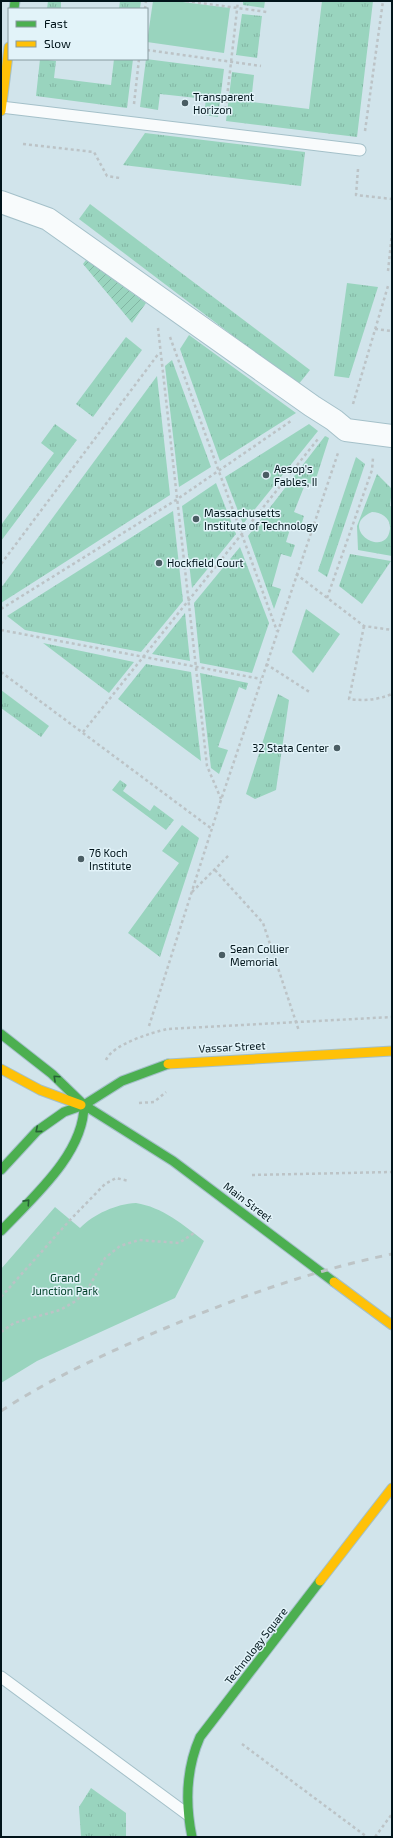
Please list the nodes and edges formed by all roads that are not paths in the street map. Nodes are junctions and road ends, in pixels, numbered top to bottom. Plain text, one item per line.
1 (8, 56) edge
2 (2, 107) edge
3 (1, 111) edge
4 (360, 150) road end
5 (1, 202) edge
6 (383, 435) edge
7 (1, 1034) edge
8 (392, 1051) edge
9 (1, 1068) edge
10 (84, 1105) junction
11 (1, 1170) edge
12 (1, 1231) edge
13 (392, 1325) edge
14 (392, 1488) edge
15 (1, 1677) edge
16 (187, 1814) junction
17 (192, 1837) edge

1 - 2 main road
2 - 3 main road
2 - 4 lane
5 - 6 street
10 -> 7 main road, Main Street
8 - 10 main road, Vassar Street
9 - 10 main road, Main Street
10 -> 11 main road, Vassar Street
12 -> 10 main road
10 - 13 main road, Main Street
14 - 16 main road, Technology Square
15 - 16 lane
16 - 17 main road, Technology Square

